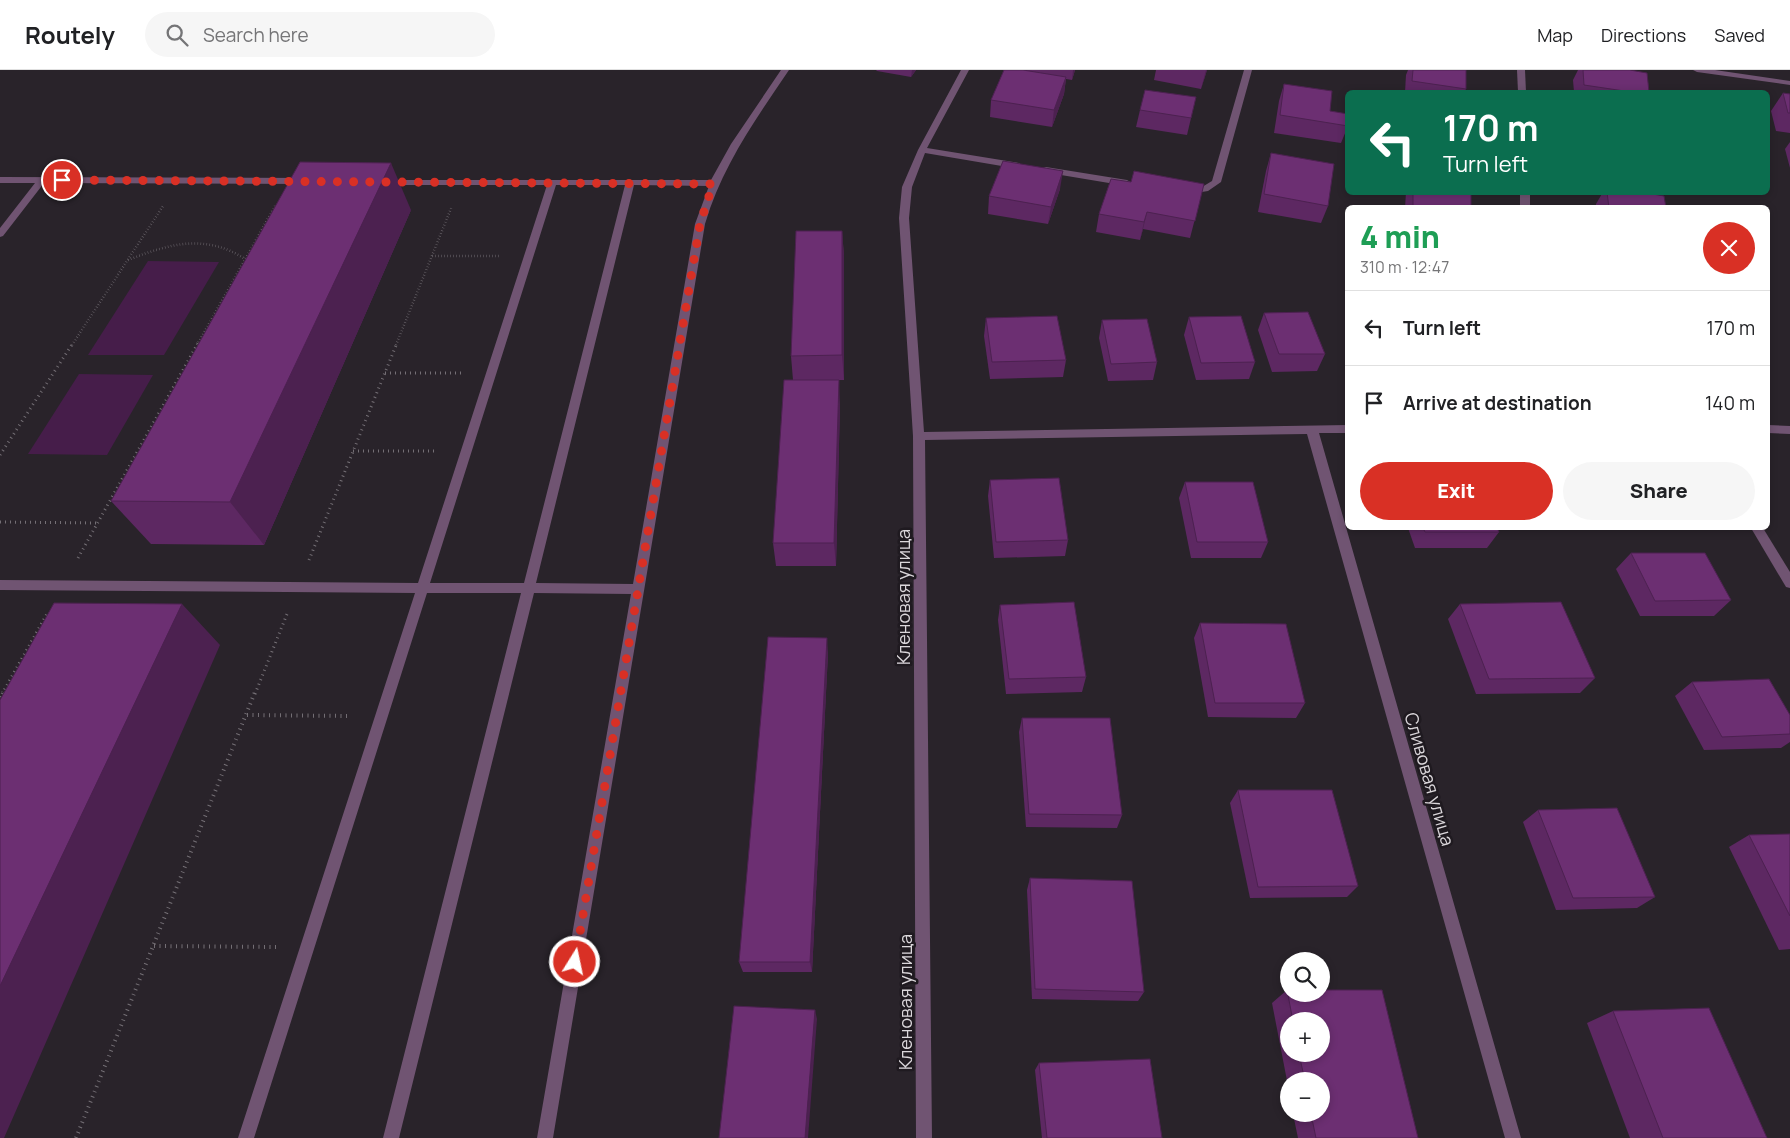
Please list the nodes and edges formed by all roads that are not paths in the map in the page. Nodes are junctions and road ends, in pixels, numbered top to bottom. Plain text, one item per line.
1 (785, 70) edge
2 (965, 70) edge
3 (1248, 70) edge
4 (1521, 70) edge
5 (1697, 70) edge
6 (1790, 83) edge
7 (1522, 90) edge
8 (922, 150) junction
9 (0, 180) edge
10 (42, 180) junction
11 (317, 182) edge
12 (375, 182) edge
13 (552, 183) junction
14 (630, 183) junction
15 (713, 184) junction
16 (1132, 184) edge
17 (1180, 192) edge
18 (0, 234) edge
19 (1345, 429) edge
20 (1770, 429) edge
21 (1312, 430) junction
22 (1790, 430) edge
23 (919, 436) junction
24 (1758, 530) edge
25 (1790, 583) edge
26 (0, 585) edge
27 (422, 588) junction
28 (529, 589) junction
29 (638, 589) junction
30 (246, 1138) edge
31 (391, 1138) edge
32 (545, 1138) edge
33 (924, 1138) edge
34 (1513, 1138) edge

1 - 15 street
2 - 8 street, Кленовая улица
3 - 17 street
4 - 7 street
5 - 6 street
8 - 16 street
8 - 23 street, Кленовая улица
9 - 10 street
10 - 11 street
10 - 18 street
12 - 13 street
13 - 14 street
13 - 27 street
14 - 15 street
14 - 28 street
15 - 29 street
19 - 21 street
20 - 22 street
21 - 23 street
21 - 34 street, Сливовая улица
23 - 33 street, Кленовая улица
24 - 25 street
26 - 27 street
27 - 28 street
27 - 30 street
28 - 29 street
28 - 31 street
29 - 32 street

